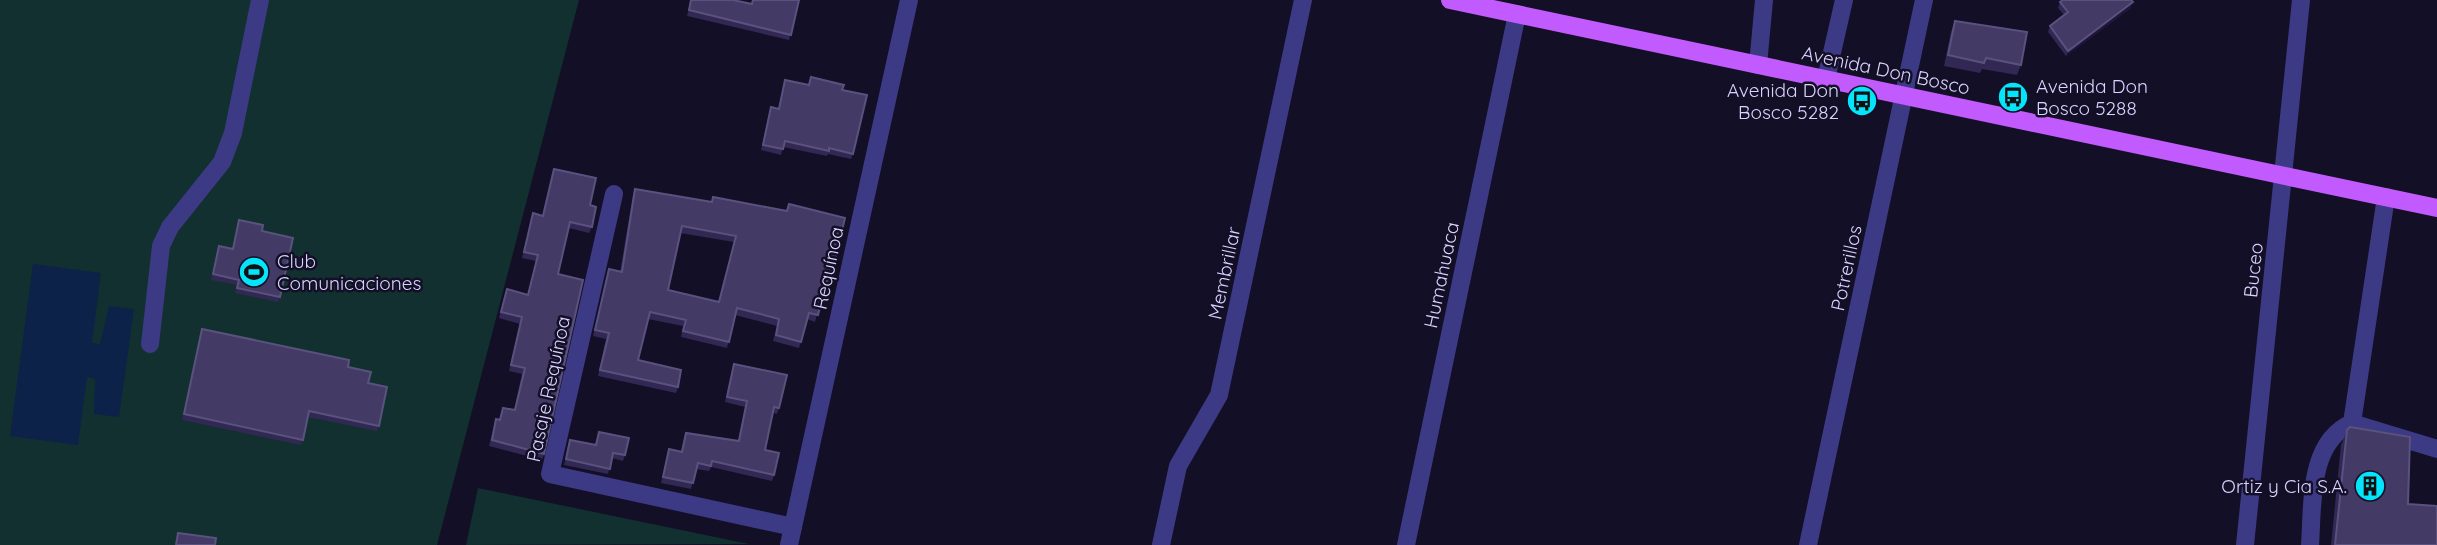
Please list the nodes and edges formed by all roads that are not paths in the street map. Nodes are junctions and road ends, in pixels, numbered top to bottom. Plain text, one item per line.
1 (260, 0) edge
2 (909, 0) edge
3 (1303, 0) edge
4 (1450, 0) edge
5 (1764, 0) edge
6 (1844, 0) edge
7 (1924, 0) edge
8 (2301, 0) edge
9 (1517, 14) junction
10 (1758, 65) junction
11 (1826, 79) junction
12 (1904, 96) junction
13 (2284, 176) junction
14 (614, 194) dead end
15 (2386, 197) junction
16 (2437, 208) edge
17 (150, 344) dead end
18 (2353, 423) junction
19 (2437, 449) edge
20 (793, 527) junction
21 (789, 545) edge
22 (1161, 545) edge
23 (1406, 545) edge
24 (1808, 545) edge
25 (2245, 545) edge
26 (2310, 545) edge

1 - 17 street
2 - 20 street, Requínoa
3 - 22 street, Membrillar
4 - 9 main road, Avenida Don Bosco
5 - 10 street
6 - 11 street
7 - 12 street, Potrerillos
8 - 13 street, Buceo
9 - 10 main road, Avenida Don Bosco
9 - 23 street, Humahuaca
10 - 11 main road, Avenida Don Bosco
11 - 12 main road, Avenida Don Bosco
12 - 13 main road, Avenida Don Bosco
12 - 24 street, Potrerillos
13 - 15 main road, Avenida Don Bosco
13 - 25 street, Buceo
14 - 20 street, Pasaje Requínoa
15 - 16 main road, Avenida Don Bosco
15 - 18 street
18 - 19 street
18 - 26 street
20 - 21 street, Requínoa

